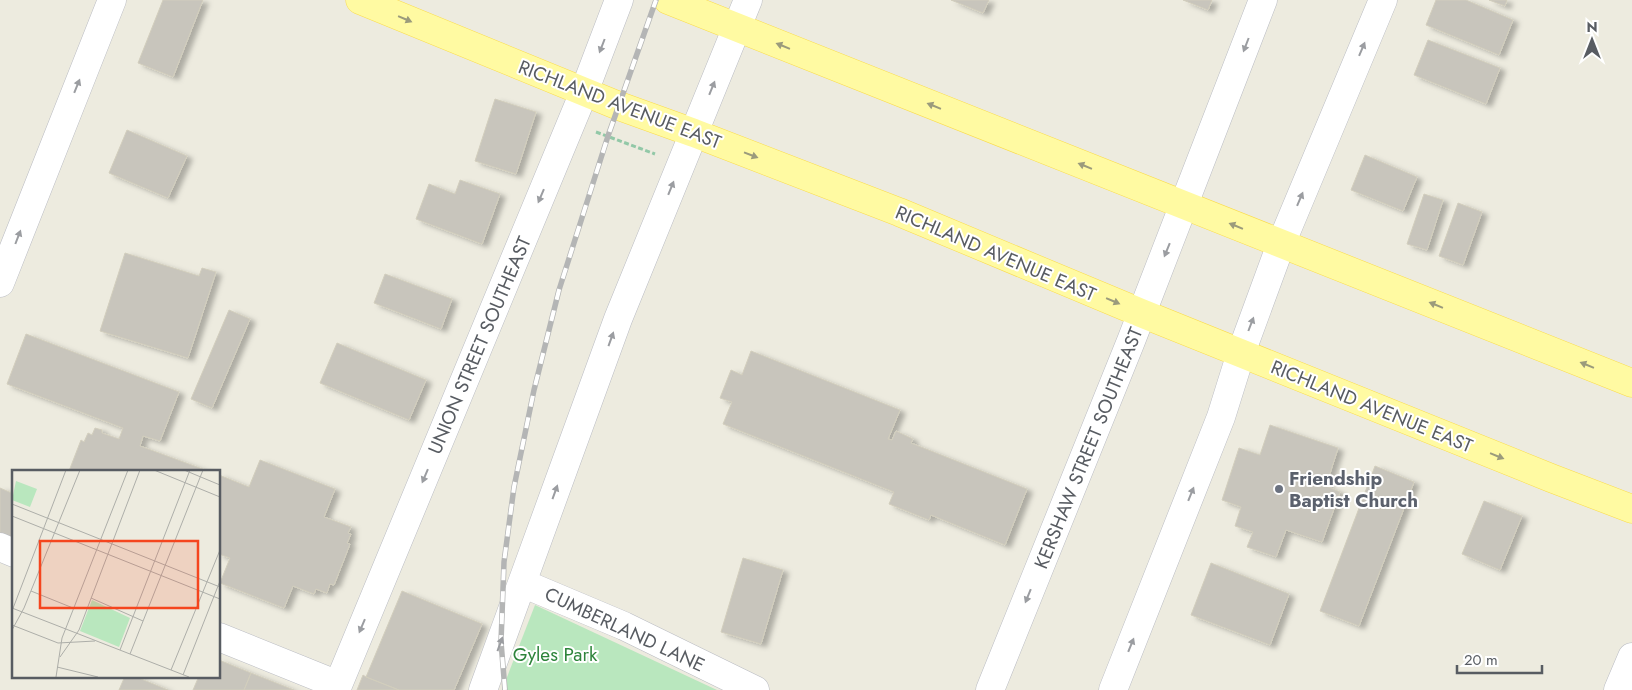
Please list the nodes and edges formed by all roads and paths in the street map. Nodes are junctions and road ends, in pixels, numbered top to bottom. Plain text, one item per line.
1 (112, 0) edge
2 (360, 0) edge
3 (619, 0) edge
4 (668, 0) edge
5 (748, 0) edge
6 (1263, 0) edge
7 (1382, 0) edge
8 (736, 27) junction
9 (584, 92) junction
10 (591, 130) dead end
11 (694, 133) junction
12 (655, 154) dead end
13 (1185, 205) junction
14 (1282, 244) junction
15 (0, 283) edge
16 (1141, 313) junction
17 (1241, 353) junction
18 (1632, 383) edge
19 (1632, 509) edge
20 (0, 547) edge
21 (12, 552) edge
22 (522, 583) junction
23 (220, 636) edge
24 (1632, 657) edge
25 (337, 688) edge
26 (483, 690) edge
27 (755, 690) edge
28 (990, 690) edge
29 (1113, 690) edge
30 (1618, 690) edge

15 -> 1 street
2 -> 9 main road, RICHLAND AVENUE EAST
3 -> 9 street, UNION STREET SOUTHEAST
4 - 8 main road
5 - 8 street
6 -> 13 street, KERSHAW STREET SOUTHEAST
14 -> 7 street
11 -> 8 street
13 -> 8 main road
9 - 11 main road, RICHLAND AVENUE EAST
9 -> 25 street, UNION STREET SOUTHEAST
10 - 12 path
11 -> 16 main road, RICHLAND AVENUE EAST
22 -> 11 street
14 -> 13 main road
13 -> 16 street, KERSHAW STREET SOUTHEAST
17 -> 14 street
18 -> 14 main road
16 - 17 main road, RICHLAND AVENUE EAST
16 -> 28 street, KERSHAW STREET SOUTHEAST
17 -> 19 main road, RICHLAND AVENUE EAST
29 -> 17 street
20 - 21 street
26 -> 22 street
22 - 27 street, CUMBERLAND LANE
23 - 25 street
24 - 30 street

